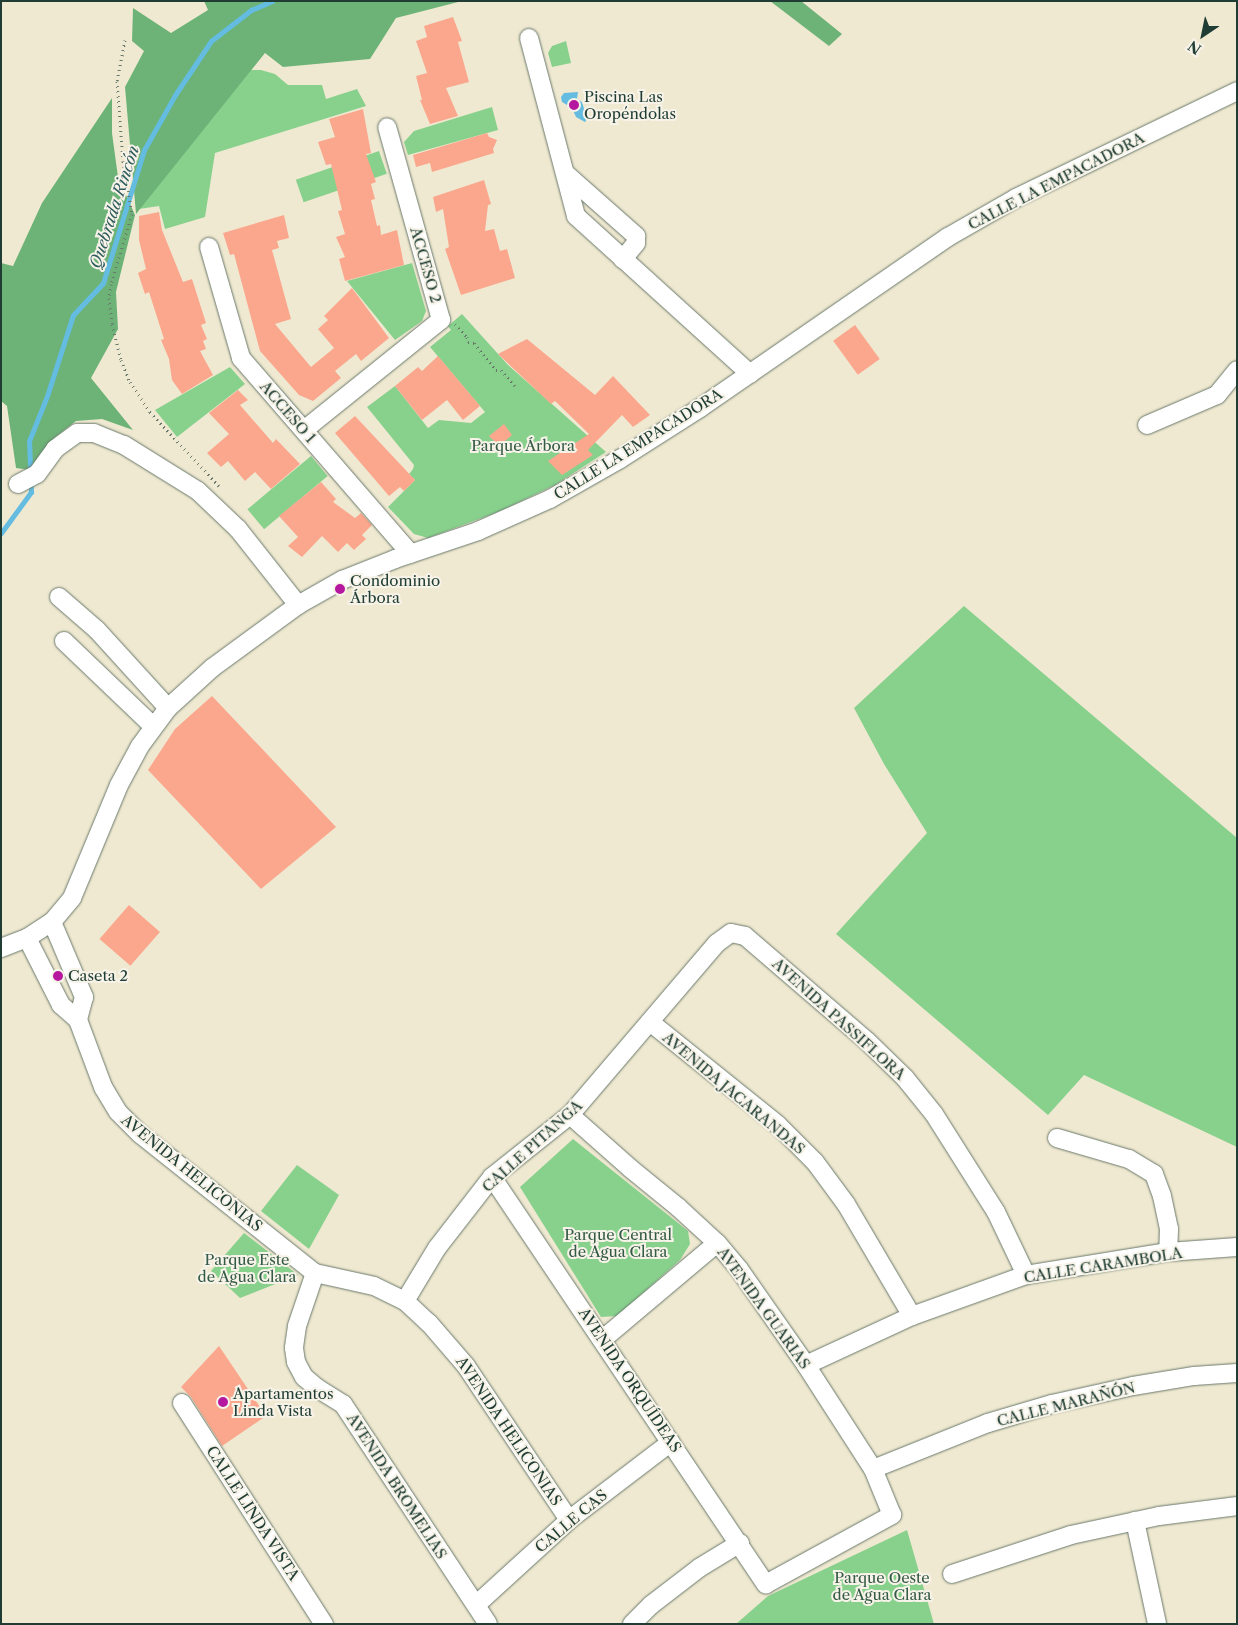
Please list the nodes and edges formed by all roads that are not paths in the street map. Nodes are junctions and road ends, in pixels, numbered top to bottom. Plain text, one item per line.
1 (530, 38) dead end
2 (1237, 91) edge
3 (387, 127) dead end
4 (566, 174) junction
5 (209, 247) dead end
6 (623, 259) junction
7 (1237, 370) edge
8 (750, 374) junction
9 (1147, 425) dead end
10 (304, 430) junction
11 (18, 484) dead end
12 (411, 554) junction
13 (59, 597) dead end
14 (298, 604) junction
15 (64, 641) dead end
16 (168, 708) junction
17 (153, 726) junction
18 (52, 922) junction
19 (731, 933) joint
20 (27, 938) junction
21 (1, 948) edge
22 (78, 1020) junction
23 (650, 1022) junction
24 (570, 1115) junction
25 (1057, 1138) dead end
26 (492, 1177) junction
27 (716, 1243) junction
28 (1237, 1247) edge
29 (1168, 1252) junction
30 (315, 1273) junction
31 (1026, 1275) junction
32 (405, 1301) junction
33 (912, 1316) junction
34 (603, 1339) junction
35 (806, 1365) junction
36 (1237, 1373) edge
37 (182, 1403) dead end
38 (671, 1442) junction
39 (873, 1469) junction
40 (1237, 1506) edge
41 (569, 1520) junction
42 (1135, 1521) junction
43 (740, 1543) junction
44 (952, 1574) dead end
45 (766, 1584) joint
46 (476, 1605) junction
47 (324, 1624) edge
48 (488, 1624) edge
49 (632, 1624) edge
50 (1157, 1624) edge

1 - 4 street
2 - 8 street, CALLE LA EMPACADORA
3 - 10 street, ACCESO 2
4 - 6 street
4 - 6 street
5 - 10 street, ACCESO 1
6 - 8 street
7 - 9 street
8 - 12 street, CALLE LA EMPACADORA
10 - 12 street, ACCESO 1
11 - 14 street
12 - 14 street, CALLE LA EMPACADORA
13 - 16 street
14 - 16 street, CALLE LA EMPACADORA
15 - 17 street
16 - 17 street, CALLE LA EMPACADORA
17 - 18 street, CALLE LA EMPACADORA
18 - 20 street, CALLE LA EMPACADORA
18 - 22 street
19 - 23 street, CALLE PITANGA
19 - 31 street, AVENIDA PASSIFLORA
20 - 21 street, CALLE LA EMPACADORA
20 - 22 street, AVENIDA HELICONIAS
22 - 30 street, AVENIDA HELICONIAS
23 - 24 street, CALLE PITANGA
23 - 33 street, AVENIDA JACARANDAS
24 - 26 street, CALLE PITANGA
24 - 27 street, AVENIDA GUARIAS
25 - 29 street
26 - 32 street, CALLE PITANGA
26 - 34 street, AVENIDA ORQUÍDEAS
27 - 34 street
27 - 35 street, AVENIDA GUARIAS
28 - 29 street, CALLE CARAMBOLA
29 - 31 street, CALLE CARAMBOLA
30 - 32 street, AVENIDA HELICONIAS
30 - 46 street, AVENIDA BROMELIAS
31 - 33 street, CALLE CARAMBOLA
32 - 41 street, AVENIDA HELICONIAS
33 - 35 street, CALLE CARAMBOLA
34 - 38 street, AVENIDA ORQUÍDEAS
35 - 39 street, AVENIDA GUARIAS
36 - 39 street, CALLE MARAÑÓN
37 - 47 street, CALLE LINDA VISTA
38 - 41 street, CALLE CAS
38 - 43 street, AVENIDA ORQUÍDEAS
39 - 45 street, AVENIDA GUARIAS
40 - 42 street
41 - 46 street, CALLE CAS
42 - 44 street
42 - 50 street
43 - 45 street, AVENIDA ORQUÍDEAS
43 - 49 street
46 - 48 street, AVENIDA BROMELIAS

